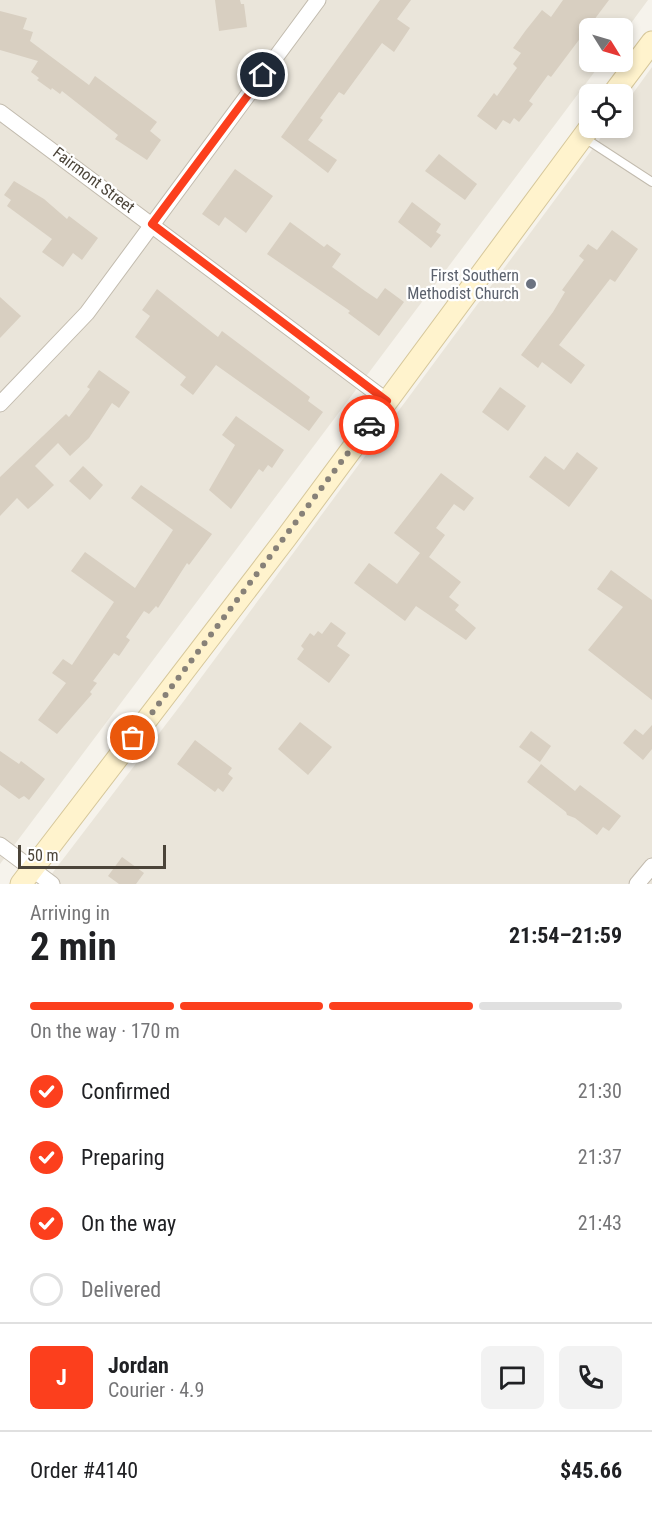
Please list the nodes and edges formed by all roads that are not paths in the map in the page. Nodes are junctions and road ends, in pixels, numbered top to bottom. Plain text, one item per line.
1 (318, 0) edge
2 (652, 42) edge
3 (620, 84) edge
4 (0, 112) edge
5 (582, 138) edge
6 (594, 138) edge
7 (652, 182) edge
8 (152, 224) junction
9 (387, 401) junction
10 (0, 404) edge
11 (0, 845) edge
12 (652, 866) edge
13 (27, 877) edge
14 (52, 884) edge
15 (637, 884) edge

1 - 8 street
2 - 3 street
4 - 8 street, Fairmont Street
5 - 9 street
6 - 7 lane
8 - 9 street, Fairmont Street
8 - 10 street
9 - 13 street
11 - 13 street
12 - 15 street
13 - 14 street

